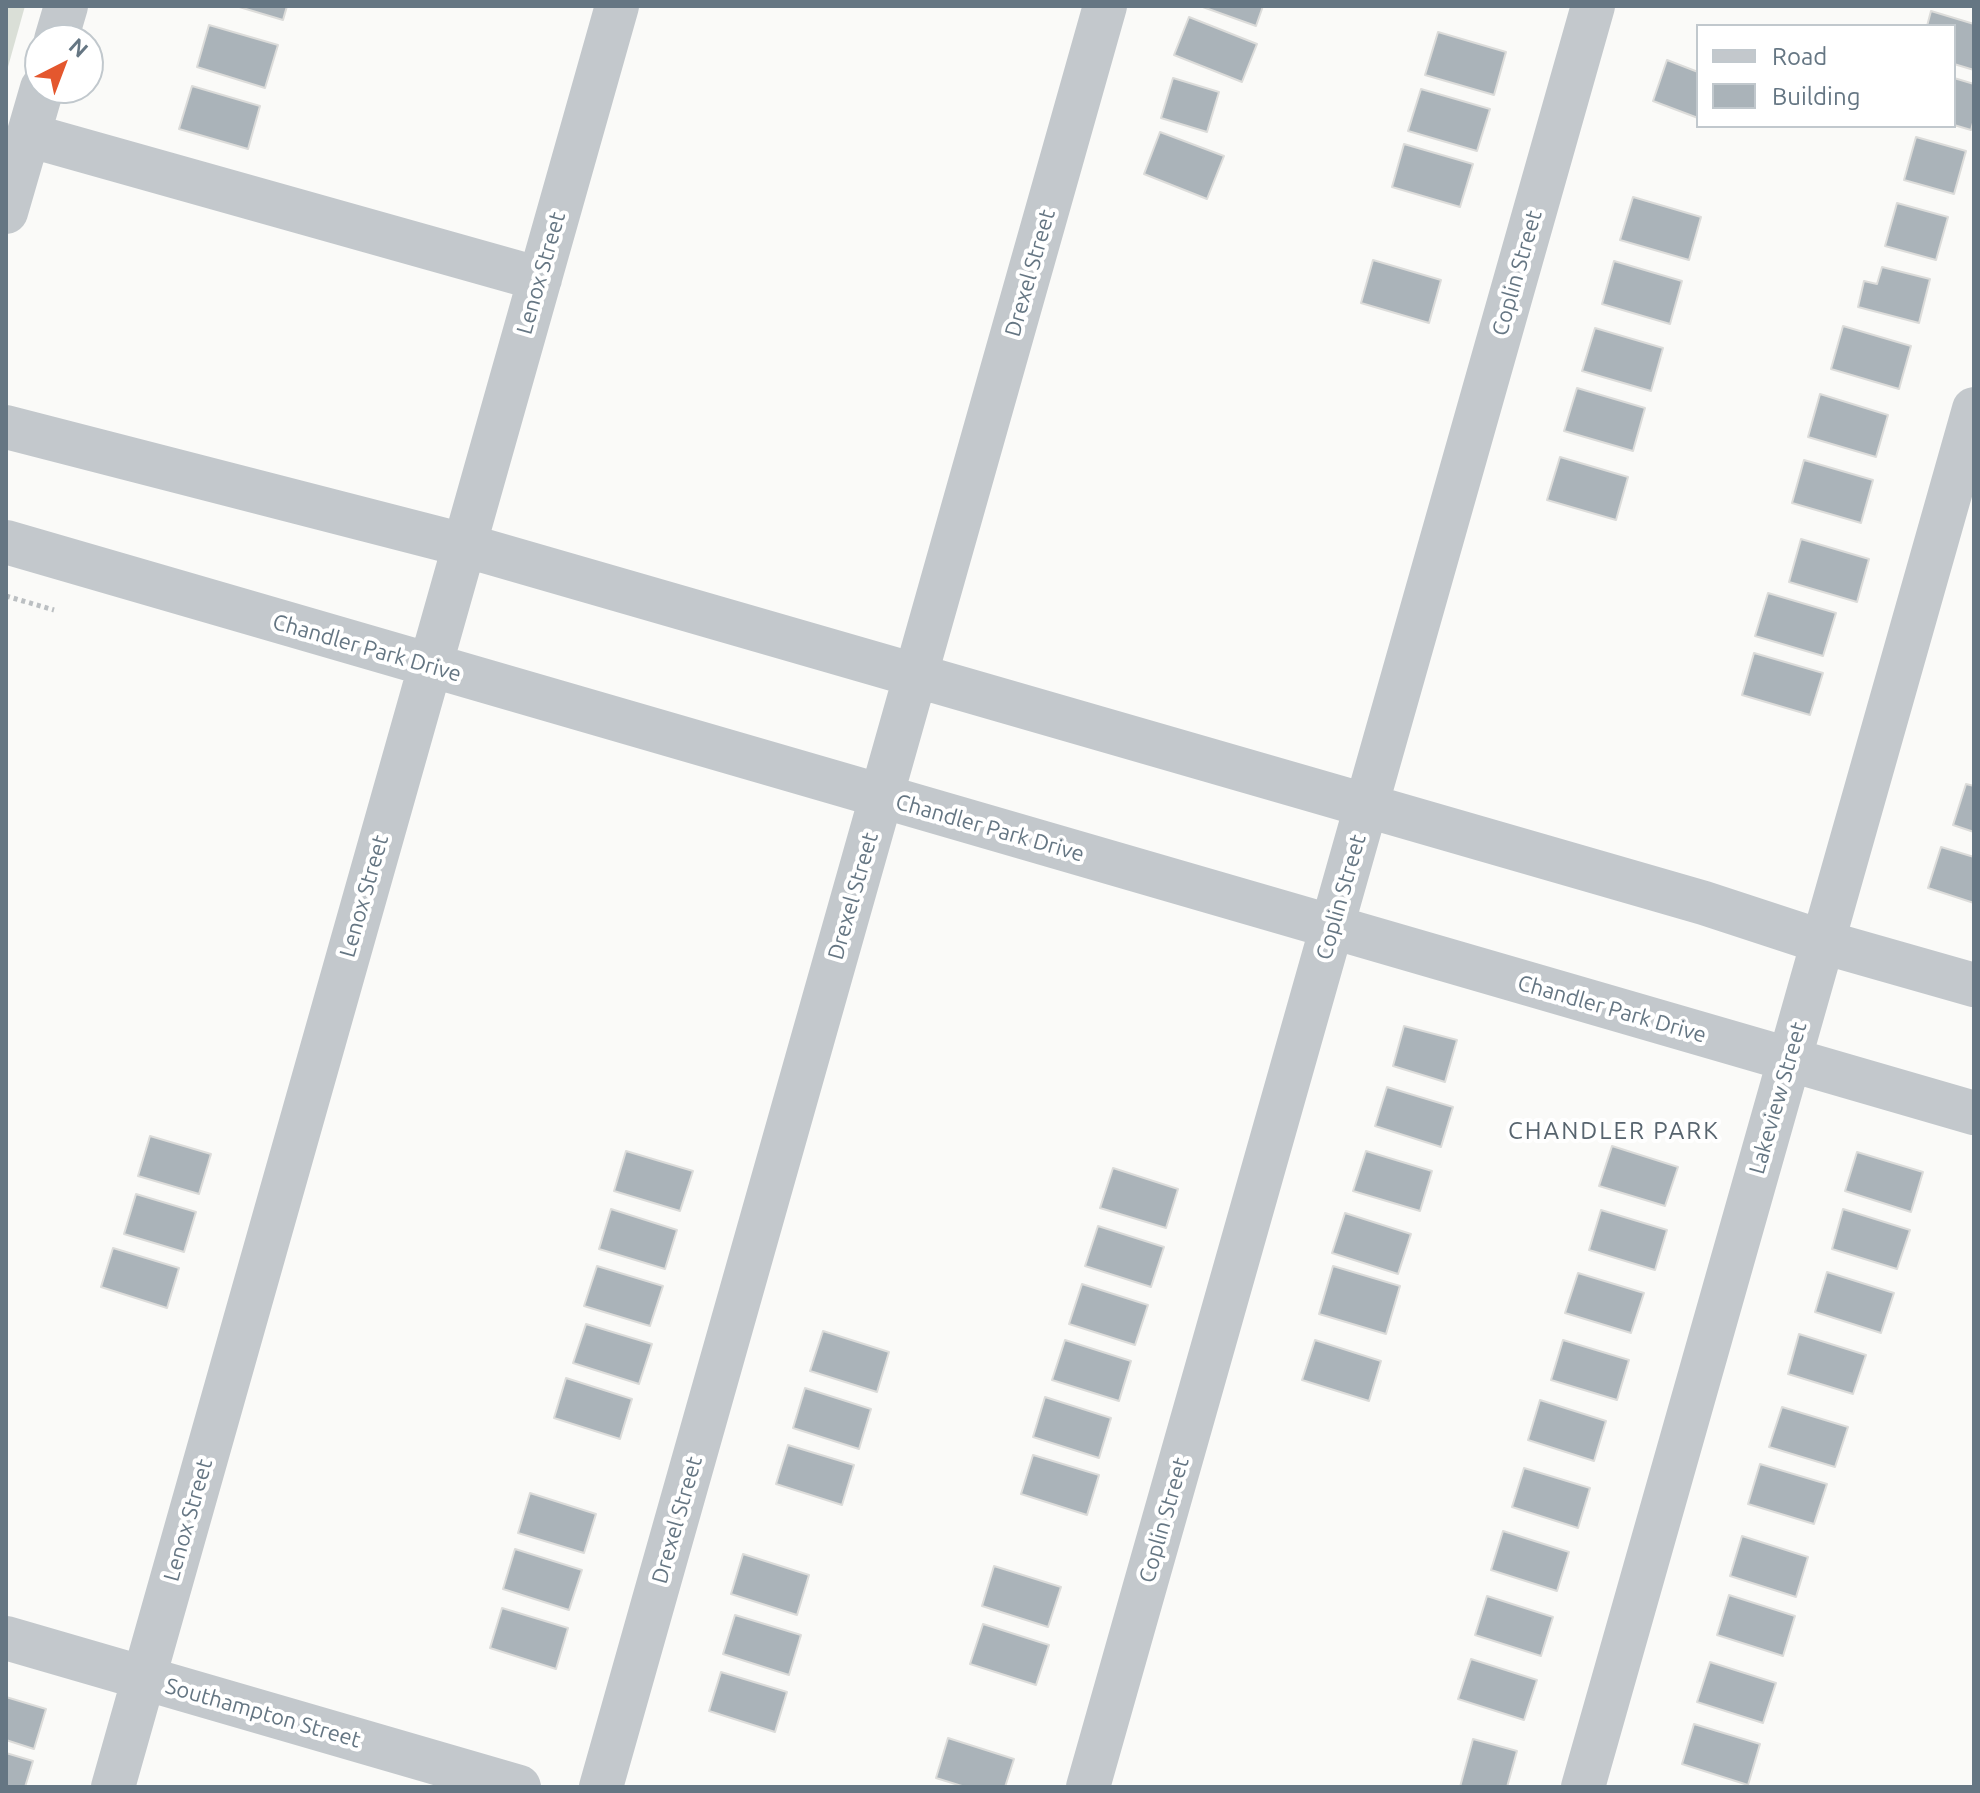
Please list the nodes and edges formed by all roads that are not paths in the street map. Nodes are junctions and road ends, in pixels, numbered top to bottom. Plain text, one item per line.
1 (617, 6) edge
2 (1105, 6) edge
3 (1593, 6) edge
4 (37, 104) edge
5 (28, 135) junction
6 (6, 212) edge
7 (540, 279) junction
8 (1974, 409) edge
9 (6, 427) edge
10 (6, 542) edge
11 (464, 545) junction
12 (429, 666) junction
13 (915, 676) junction
14 (881, 796) junction
15 (1367, 806) junction
16 (1332, 928) junction
17 (1823, 942) junction
18 (1974, 985) edge
19 (1789, 1060) junction
20 (1974, 1113) edge
21 (6, 1638) edge
22 (143, 1678) junction
23 (113, 1787) edge
24 (519, 1787) edge
25 (601, 1787) edge
26 (1088, 1787) edge
27 (1583, 1787) edge

1 - 7 street, Lenox Street
2 - 13 street, Drexel Street
3 - 15 street, Coplin Street
4 - 5 street
5 - 6 street
5 - 7 street
7 - 11 street, Lenox Street
8 - 17 street, Lakeview Street
9 - 11 street
10 - 12 street, Chandler Park Drive
11 - 12 street, Lenox Street
11 - 13 street
12 - 14 street, Chandler Park Drive
12 - 22 street, Lenox Street
13 - 14 street, Drexel Street
13 - 15 street
14 - 16 street, Chandler Park Drive
14 - 25 street, Drexel Street
15 - 16 street, Coplin Street
15 - 17 street
16 - 19 street, Chandler Park Drive
16 - 26 street, Coplin Street
17 - 18 street
17 - 19 street, Lakeview Street
19 - 20 street, Chandler Park Drive
19 - 27 street, Lakeview Street
21 - 22 street, Southampton Street
22 - 23 street, Lenox Street
22 - 24 street, Southampton Street

